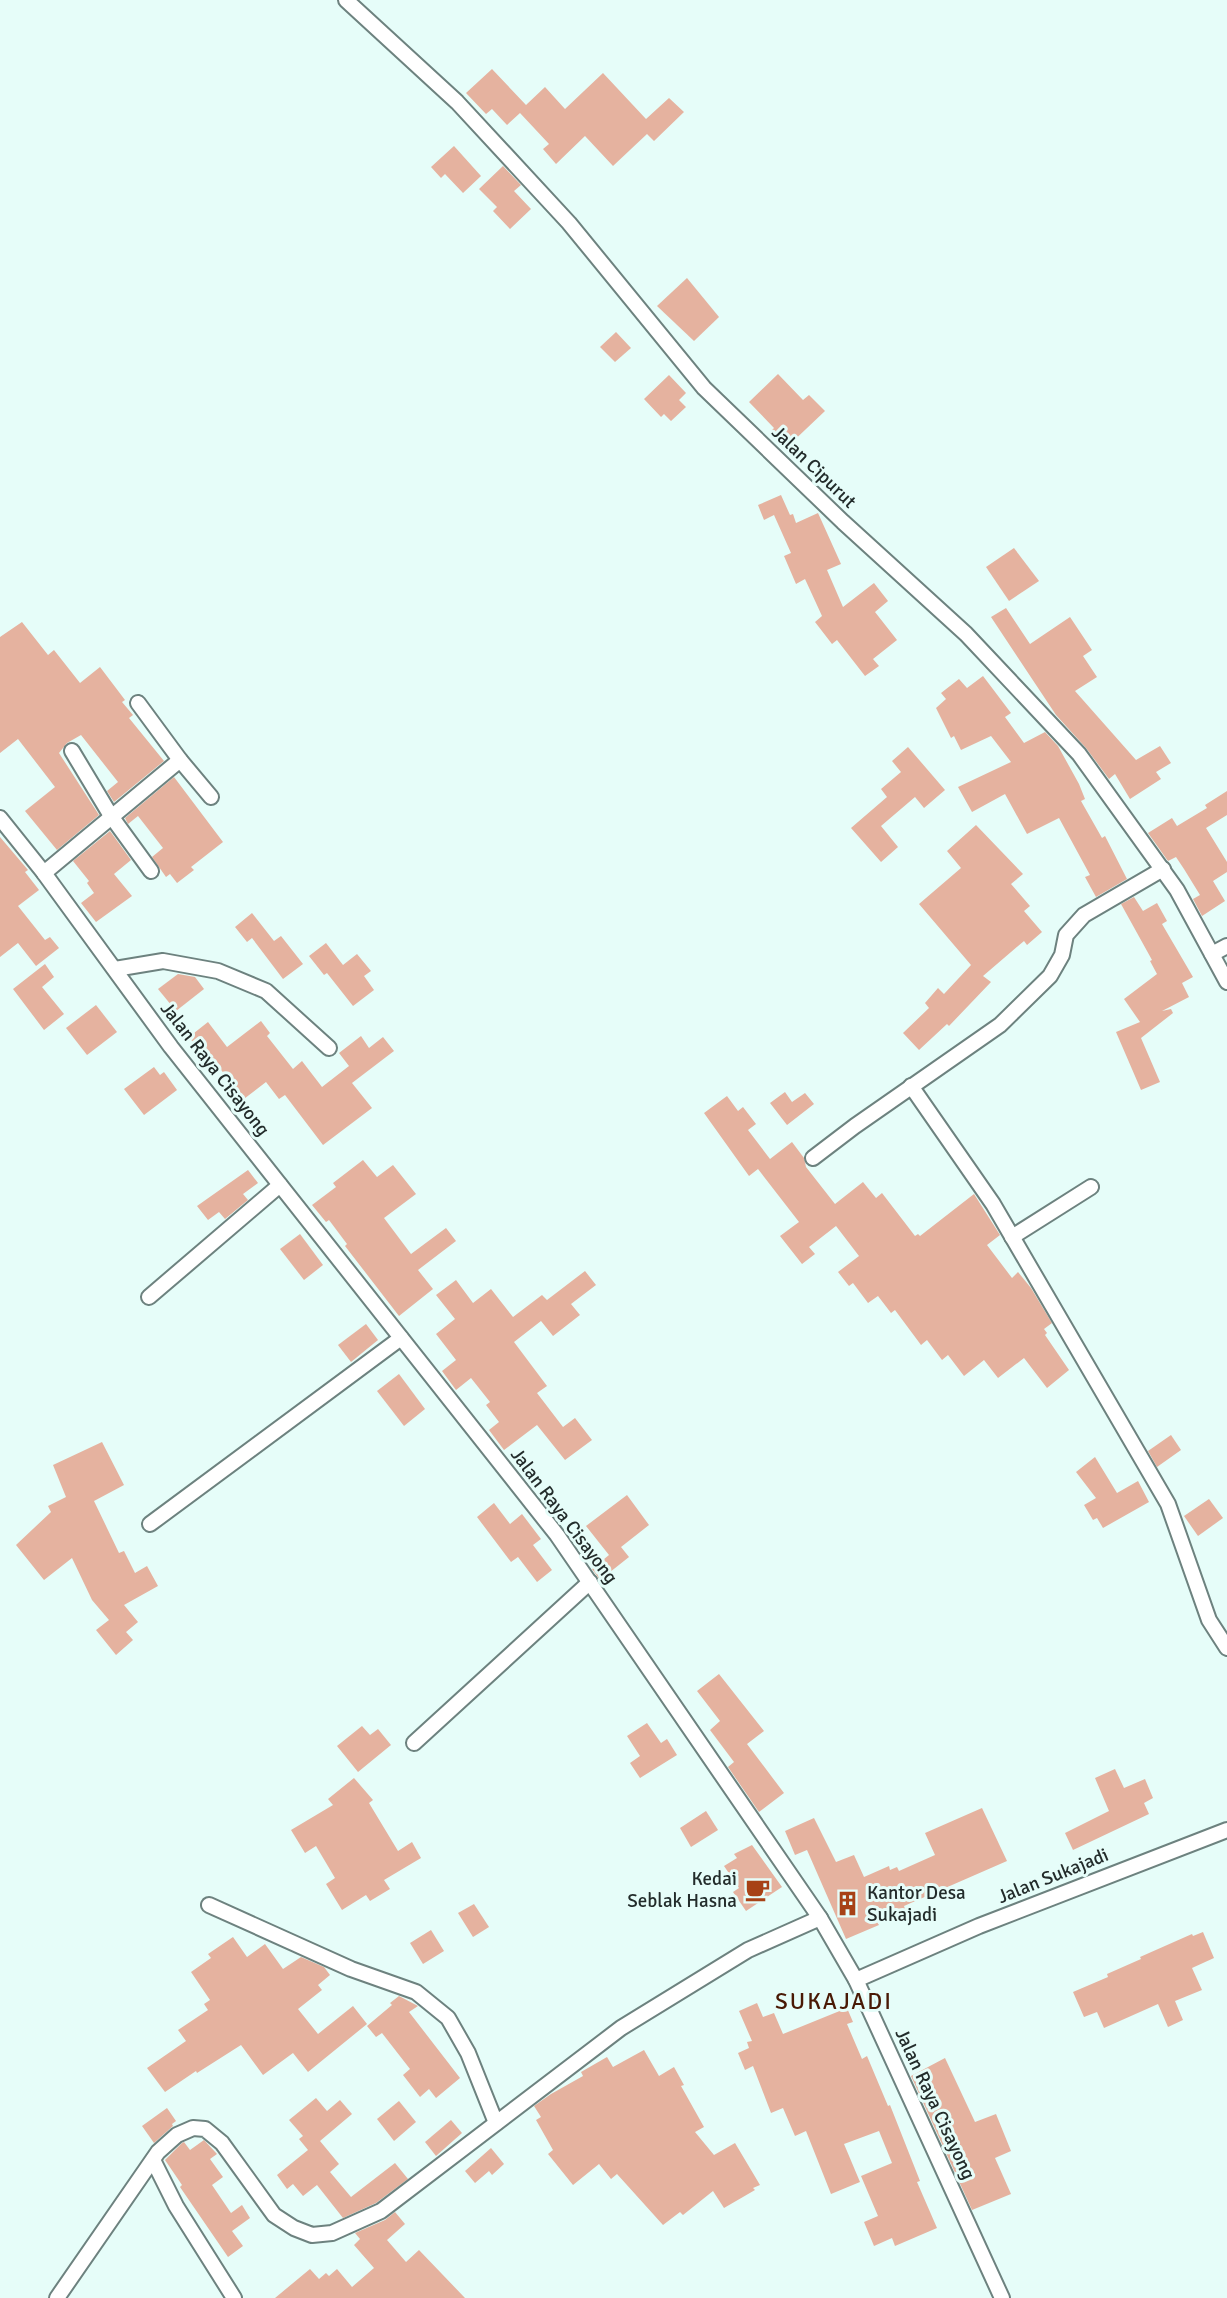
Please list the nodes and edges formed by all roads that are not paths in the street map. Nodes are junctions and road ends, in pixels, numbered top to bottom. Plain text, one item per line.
1 (346, 0) edge
2 (138, 703) dead end
3 (72, 751) dead end
4 (180, 760) junction
5 (211, 797) dead end
6 (111, 816) junction
7 (0, 818) edge
8 (1163, 869) junction
9 (152, 871) dead end
10 (44, 873) junction
11 (1227, 946) edge
12 (1212, 954) junction
13 (115, 969) junction
14 (1227, 982) edge
15 (329, 1048) dead end
16 (911, 1086) junction
17 (813, 1158) dead end
18 (280, 1185) junction
19 (1091, 1187) dead end
20 (1012, 1237) junction
21 (149, 1297) dead end
22 (401, 1338) junction
23 (150, 1524) dead end
24 (590, 1582) junction
25 (1227, 1648) edge
26 (414, 1743) dead end
27 (1227, 1830) edge
28 (209, 1905) dead end
29 (820, 1918) junction
30 (856, 1980) junction
31 (496, 2123) junction
32 (153, 2160) junction
33 (57, 2298) edge
34 (234, 2298) edge
35 (1002, 2298) edge

1 - 8 street, Jalan Cipurut
2 - 4 street
3 - 6 street
4 - 5 street
4 - 6 street
6 - 9 street
6 - 10 street
7 - 10 street, Jalan Raya Cisayong
8 - 12 street, Jalan Cipurut
8 - 16 street
10 - 13 street, Jalan Raya Cisayong
11 - 12 street
12 - 14 street, Jalan Cipurut
13 - 15 street
13 - 18 street, Jalan Raya Cisayong
16 - 17 street
16 - 20 street
18 - 21 street
18 - 22 street, Jalan Raya Cisayong
19 - 20 street
20 - 25 street
22 - 23 street
22 - 24 street, Jalan Raya Cisayong
24 - 26 street
24 - 29 street, Jalan Raya Cisayong
27 - 30 street, Jalan Sukajadi
28 - 31 street
29 - 30 street, Jalan Raya Cisayong
29 - 31 street
30 - 35 street, Jalan Raya Cisayong
31 - 32 street
32 - 33 street
32 - 34 street

